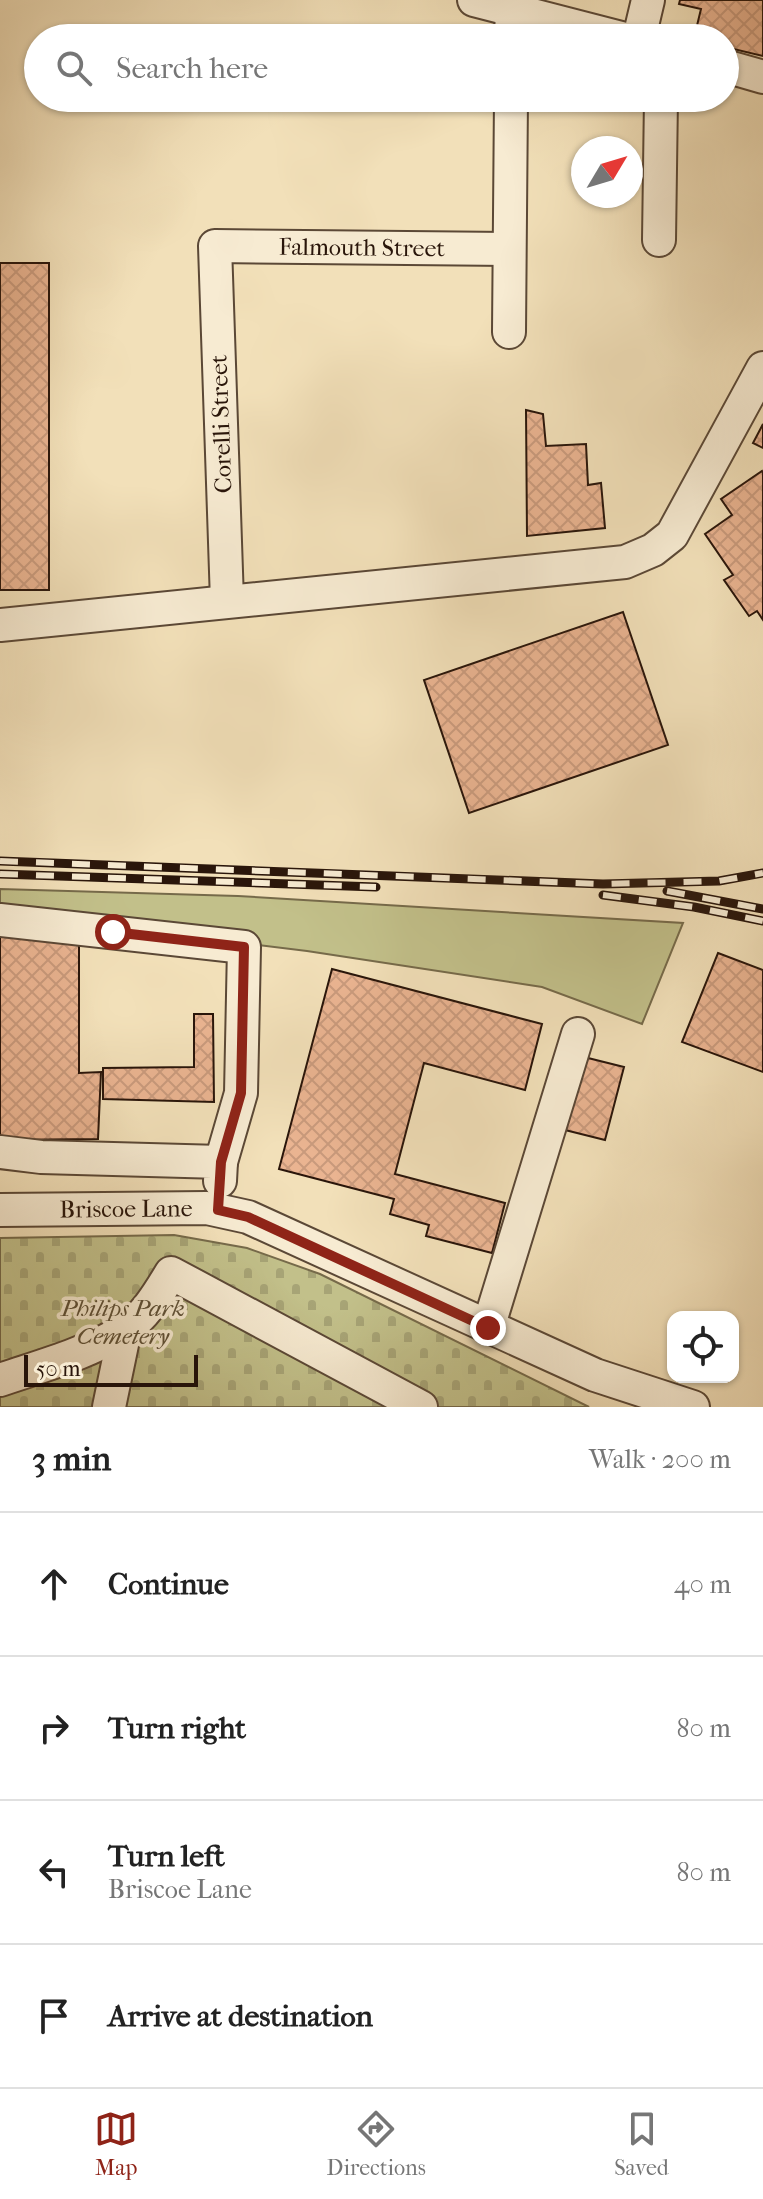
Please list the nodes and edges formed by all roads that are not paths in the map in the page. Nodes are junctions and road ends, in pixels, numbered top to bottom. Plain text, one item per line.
1 (648, 0) edge
2 (496, 10) edge
3 (584, 14) edge
4 (642, 24) edge
5 (739, 70) edge
6 (763, 77) edge
7 (511, 112) edge
8 (661, 112) edge
9 (659, 240) dead end
10 (215, 246) joint
11 (509, 249) junction
12 (509, 332) dead end
13 (763, 368) edge
14 (227, 601) junction
15 (0, 625) edge
16 (0, 920) edge
17 (578, 1034) dead end
18 (0, 1152) edge
19 (41, 1157) junction
20 (221, 1162) junction
21 (0, 1210) edge
22 (218, 1210) junction
23 (38, 1211) junction
24 (488, 1328) junction
25 (125, 1330) junction
26 (0, 1380) edge
27 (380, 1398) edge
28 (109, 1407) edge
29 (421, 1407) edge
30 (693, 1407) edge

1 - 4 street
2 - 3 street
5 - 6 street
7 - 11 street
8 - 9 street
10 - 11 street, Falmouth Street
10 - 14 street, Corelli Street
11 - 12 street
13 - 14 street
14 - 15 street
16 - 20 street
17 - 24 street
18 - 19 street
19 - 20 street
19 - 23 street
20 - 22 street
21 - 23 street, Briscoe Lane
22 - 23 street, Briscoe Lane
22 - 24 street, Briscoe Lane
24 - 30 street, Briscoe Lane
25 - 26 street
25 - 27 street
25 - 28 street
27 - 29 street

